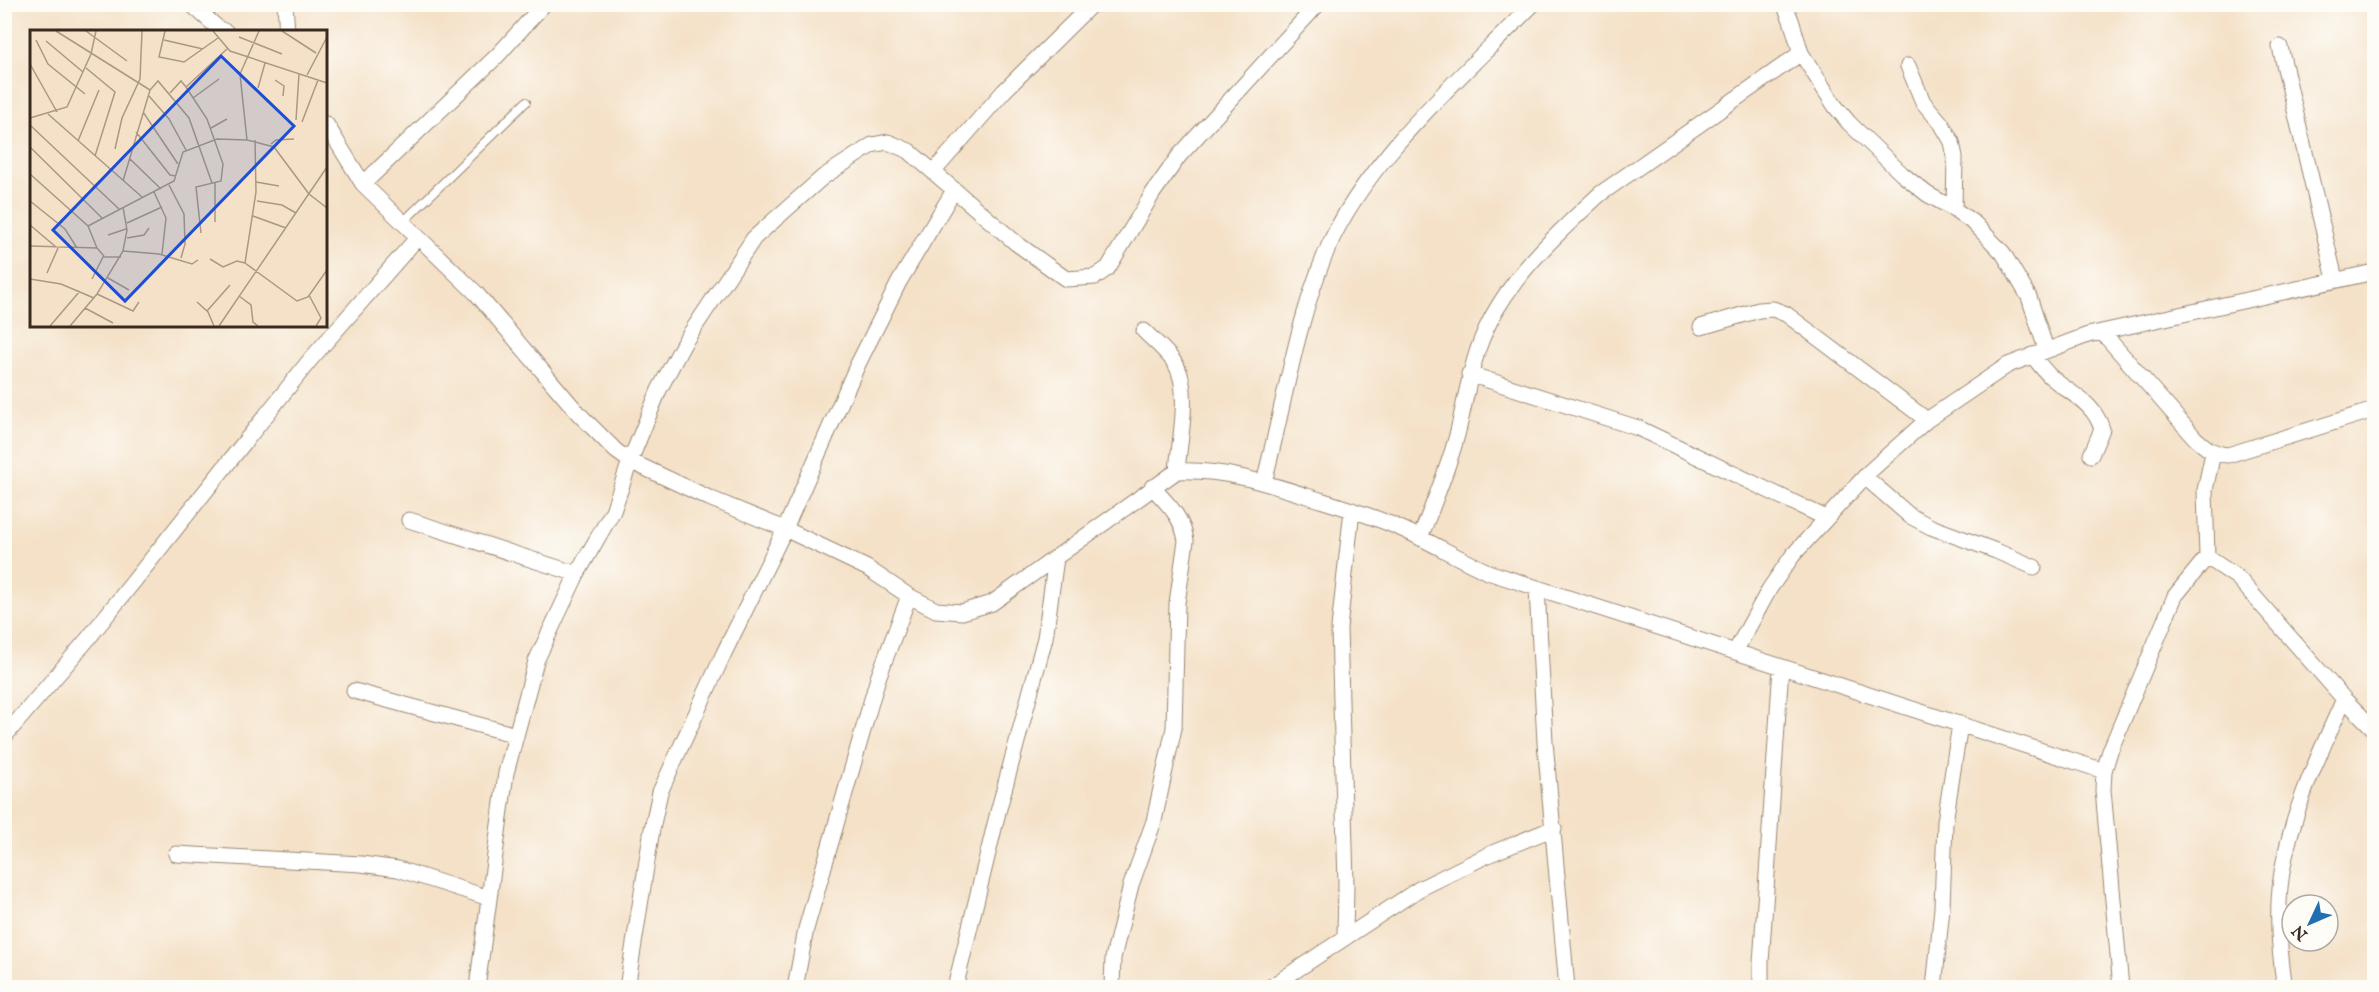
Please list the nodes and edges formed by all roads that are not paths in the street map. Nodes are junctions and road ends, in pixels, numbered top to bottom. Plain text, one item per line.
1 (191, 4) edge
2 (285, 4) edge
3 (544, 4) edge
4 (1092, 4) edge
5 (1318, 4) edge
6 (1533, 4) edge
7 (1784, 4) edge
8 (221, 30) edge
9 (287, 30) edge
10 (2280, 47) dead end
11 (1801, 53) junction
12 (1908, 66) dead end
13 (526, 102) dead end
14 (327, 126) edge
15 (934, 171) junction
16 (363, 184) junction
17 (954, 190) junction
18 (1954, 209) junction
19 (403, 222) junction
20 (418, 237) junction
21 (2374, 272) edge
22 (2335, 279) junction
23 (1701, 327) dead end
24 (1144, 331) dead end
25 (2102, 332) junction
26 (2039, 352) junction
27 (1469, 374) junction
28 (2374, 410) edge
29 (1926, 420) junction
30 (2213, 453) junction
31 (2091, 454) dead end
32 (630, 461) junction
33 (1177, 471) junction
34 (1864, 477) junction
35 (1264, 482) junction
36 (1152, 487) junction
37 (1352, 510) junction
38 (1826, 518) junction
39 (409, 520) dead end
40 (785, 529) junction
41 (1420, 538) junction
42 (2207, 557) junction
43 (1056, 558) junction
44 (2034, 567) dead end
45 (577, 574) junction
46 (1537, 588) junction
47 (909, 596) junction
48 (1735, 652) junction
49 (1781, 666) junction
50 (354, 691) dead end
51 (2344, 699) junction
52 (1960, 724) junction
53 (2374, 729) edge
54 (516, 735) junction
55 (4, 736) edge
56 (2104, 771) junction
57 (1554, 828) junction
58 (176, 854) dead end
59 (489, 898) junction
60 (1345, 937) junction
61 (477, 987) edge
62 (627, 987) edge
63 (795, 987) edge
64 (955, 987) edge
65 (1112, 987) edge
66 (1269, 987) edge
67 (1567, 987) edge
68 (1761, 987) edge
69 (1934, 987) edge
70 (2121, 987) edge
71 (2284, 987) edge

1 - 8 street
2 - 9 street
3 - 16 street
4 - 15 street
5 - 17 street
6 - 35 street
7 - 11 street
10 - 22 street
11 - 18 street
11 - 27 street
12 - 18 street
13 - 19 lane
14 - 16 street
15 - 17 street
15 - 32 street
16 - 19 street
17 - 40 street
18 - 26 street
19 - 20 street
20 - 32 street
20 - 55 street
21 - 22 street
22 - 25 street
23 - 29 street
24 - 33 street
25 - 26 street
25 - 30 street
26 - 29 street
26 - 31 street
27 - 38 street
27 - 41 street
28 - 30 street
29 - 34 street
30 - 42 street
32 - 40 street
32 - 45 street
33 - 35 street
33 - 36 street
34 - 38 street
34 - 44 street
35 - 37 street
36 - 43 street
36 - 65 street
37 - 41 street
37 - 60 street
38 - 48 street
39 - 45 street
40 - 47 street
40 - 62 street
41 - 46 street
42 - 51 street
42 - 56 street
43 - 47 street
43 - 64 street
45 - 54 street
46 - 48 street
46 - 57 street
47 - 63 street
48 - 49 street
49 - 52 street
49 - 68 street
50 - 54 street
51 - 53 street
51 - 71 street
52 - 56 street
52 - 69 street
54 - 59 street
56 - 70 street
57 - 60 street
57 - 67 street
58 - 59 street
59 - 61 street
60 - 66 street

